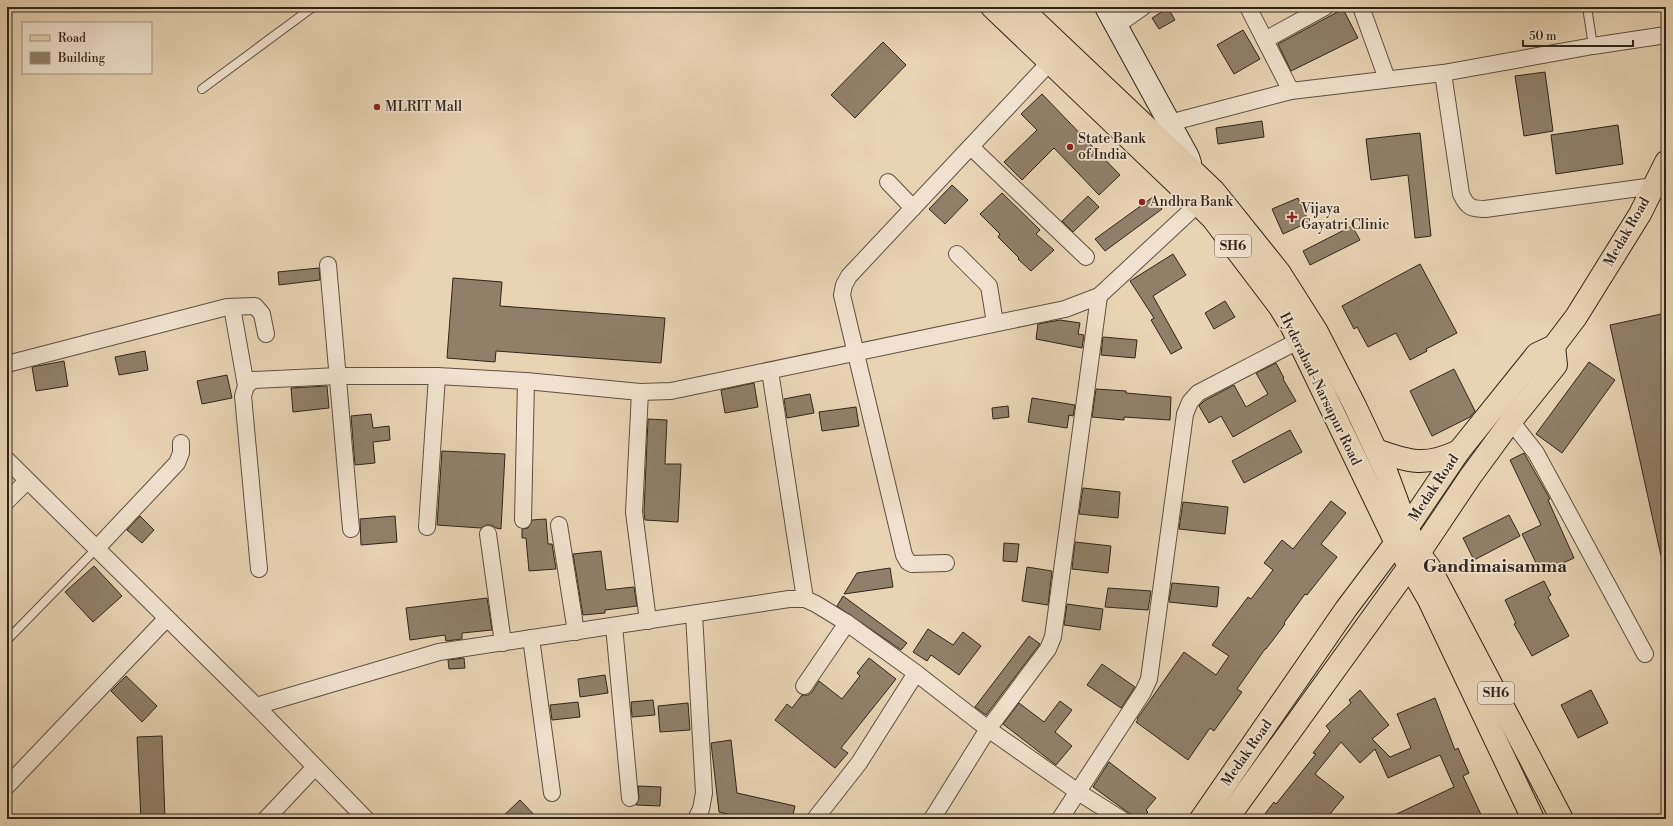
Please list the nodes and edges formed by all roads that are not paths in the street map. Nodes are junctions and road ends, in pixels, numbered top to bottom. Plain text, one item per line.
1 (313, 7) edge
2 (992, 7) edge
3 (1020, 7) edge
4 (1106, 7) edge
5 (1143, 7) edge
6 (1248, 7) edge
7 (1325, 7) edge
8 (1361, 7) edge
9 (1587, 7) edge
10 (1116, 26) junction
11 (1666, 35) edge
12 (1265, 40) junction
13 (1593, 46) junction
14 (1050, 62) junction
15 (1443, 73) junction
16 (1387, 79) junction
17 (202, 89) dead end
18 (1290, 91) junction
19 (1169, 123) junction
20 (971, 147) junction
21 (1189, 168) junction
22 (1662, 172) edge
23 (888, 182) dead end
24 (1198, 204) junction
25 (913, 208) junction
26 (957, 254) dead end
27 (1086, 257) dead end
28 (328, 265) dead end
29 (1099, 296) junction
30 (232, 307) junction
31 (995, 323) junction
32 (266, 334) dead end
33 (1298, 341) junction
34 (1554, 346) junction
35 (856, 352) junction
36 (7, 364) edge
37 (770, 371) junction
38 (338, 376) junction
39 (437, 376) junction
40 (526, 381) junction
41 (246, 386) junction
42 (640, 392) junction
43 (1511, 421) junction
44 (181, 443) dead end
45 (1376, 450) junction
46 (1459, 451) junction
47 (15, 471) edge
48 (7, 501) edge
49 (523, 520) dead end
50 (559, 525) dead end
51 (427, 527) dead end
52 (351, 529) dead end
53 (488, 534) dead end
54 (1401, 535) junction
55 (96, 549) junction
56 (1414, 559) junction
57 (946, 563) dead end
58 (259, 569) dead end
59 (805, 599) junction
60 (694, 614) junction
61 (167, 618) junction
62 (648, 621) junction
63 (847, 624) junction
64 (614, 626) junction
65 (576, 632) junction
66 (531, 638) junction
67 (7, 640) edge
68 (503, 643) junction
69 (1645, 654) dead end
70 (916, 673) junction
71 (804, 686) dead end
72 (256, 706) junction
73 (988, 729) junction
74 (315, 767) junction
75 (7, 786) edge
76 (1078, 792) junction
77 (552, 793) dead end
78 (630, 798) dead end
79 (1230, 818) edge
80 (266, 819) edge
81 (366, 819) edge
82 (696, 819) edge
83 (815, 819) edge
84 (932, 819) edge
85 (1060, 819) edge
86 (1121, 819) edge
87 (1201, 819) edge
88 (1532, 819) edge
89 (1562, 819) edge

1 - 17 lane
2 - 14 main road, Hyderabad-Narsapur Road / SH6
3 - 21 main road, Hyderabad-Narsapur Road / SH6
4 - 10 street
5 - 10 street
6 - 12 street
7 - 12 street
8 - 16 street
9 - 13 lane
10 - 19 street
11 - 13 street
12 - 18 street
13 - 15 street
14 - 20 street
14 - 24 main road, Hyderabad-Narsapur Road / SH6
15 - 16 street
15 - 22 street
16 - 18 street
18 - 19 street
19 - 21 street
20 - 25 street
20 - 27 street
21 - 45 main road, Hyderabad-Narsapur Road / SH6
22 - 34 main road, Medak Road
23 - 25 street
24 - 29 street
24 - 33 main road, Hyderabad-Narsapur Road / SH6
25 - 35 street
26 - 31 street
28 - 38 street
29 - 31 street
29 - 73 street
30 - 32 street
30 - 36 street
30 - 41 street
31 - 35 street
33 - 54 main road, Hyderabad-Narsapur Road / SH6
33 - 76 street
34 - 43 main road
34 - 46 main road, Medak Road
35 - 37 street
35 - 57 street
37 - 42 street
37 - 59 street
38 - 39 street
38 - 41 street
38 - 52 street
39 - 40 street
39 - 51 street
40 - 42 street
40 - 49 street
41 - 58 street
42 - 62 street
43 - 56 main road
43 - 69 street
44 - 55 street
45 - 46 main road
45 - 54 main road, Hyderabad-Narsapur Road / SH6
46 - 54 main road, Medak Road
47 - 48 street
47 - 55 street
50 - 65 street
53 - 68 street
54 - 56 main road
54 - 87 main road, Medak Road
55 - 61 street
55 - 67 lane
56 - 79 main road
56 - 88 main road, SH6
56 - 89 main road, SH6
59 - 60 street
59 - 63 street
60 - 62 street
60 - 82 street
61 - 72 street
61 - 75 street
62 - 64 street
63 - 70 street
63 - 71 street
64 - 65 street
64 - 78 street
65 - 66 street
66 - 68 street
66 - 77 street
68 - 72 street
70 - 73 street
70 - 83 street
72 - 74 street
73 - 76 street
73 - 84 street
74 - 80 street
74 - 81 street
76 - 85 street
76 - 86 street

